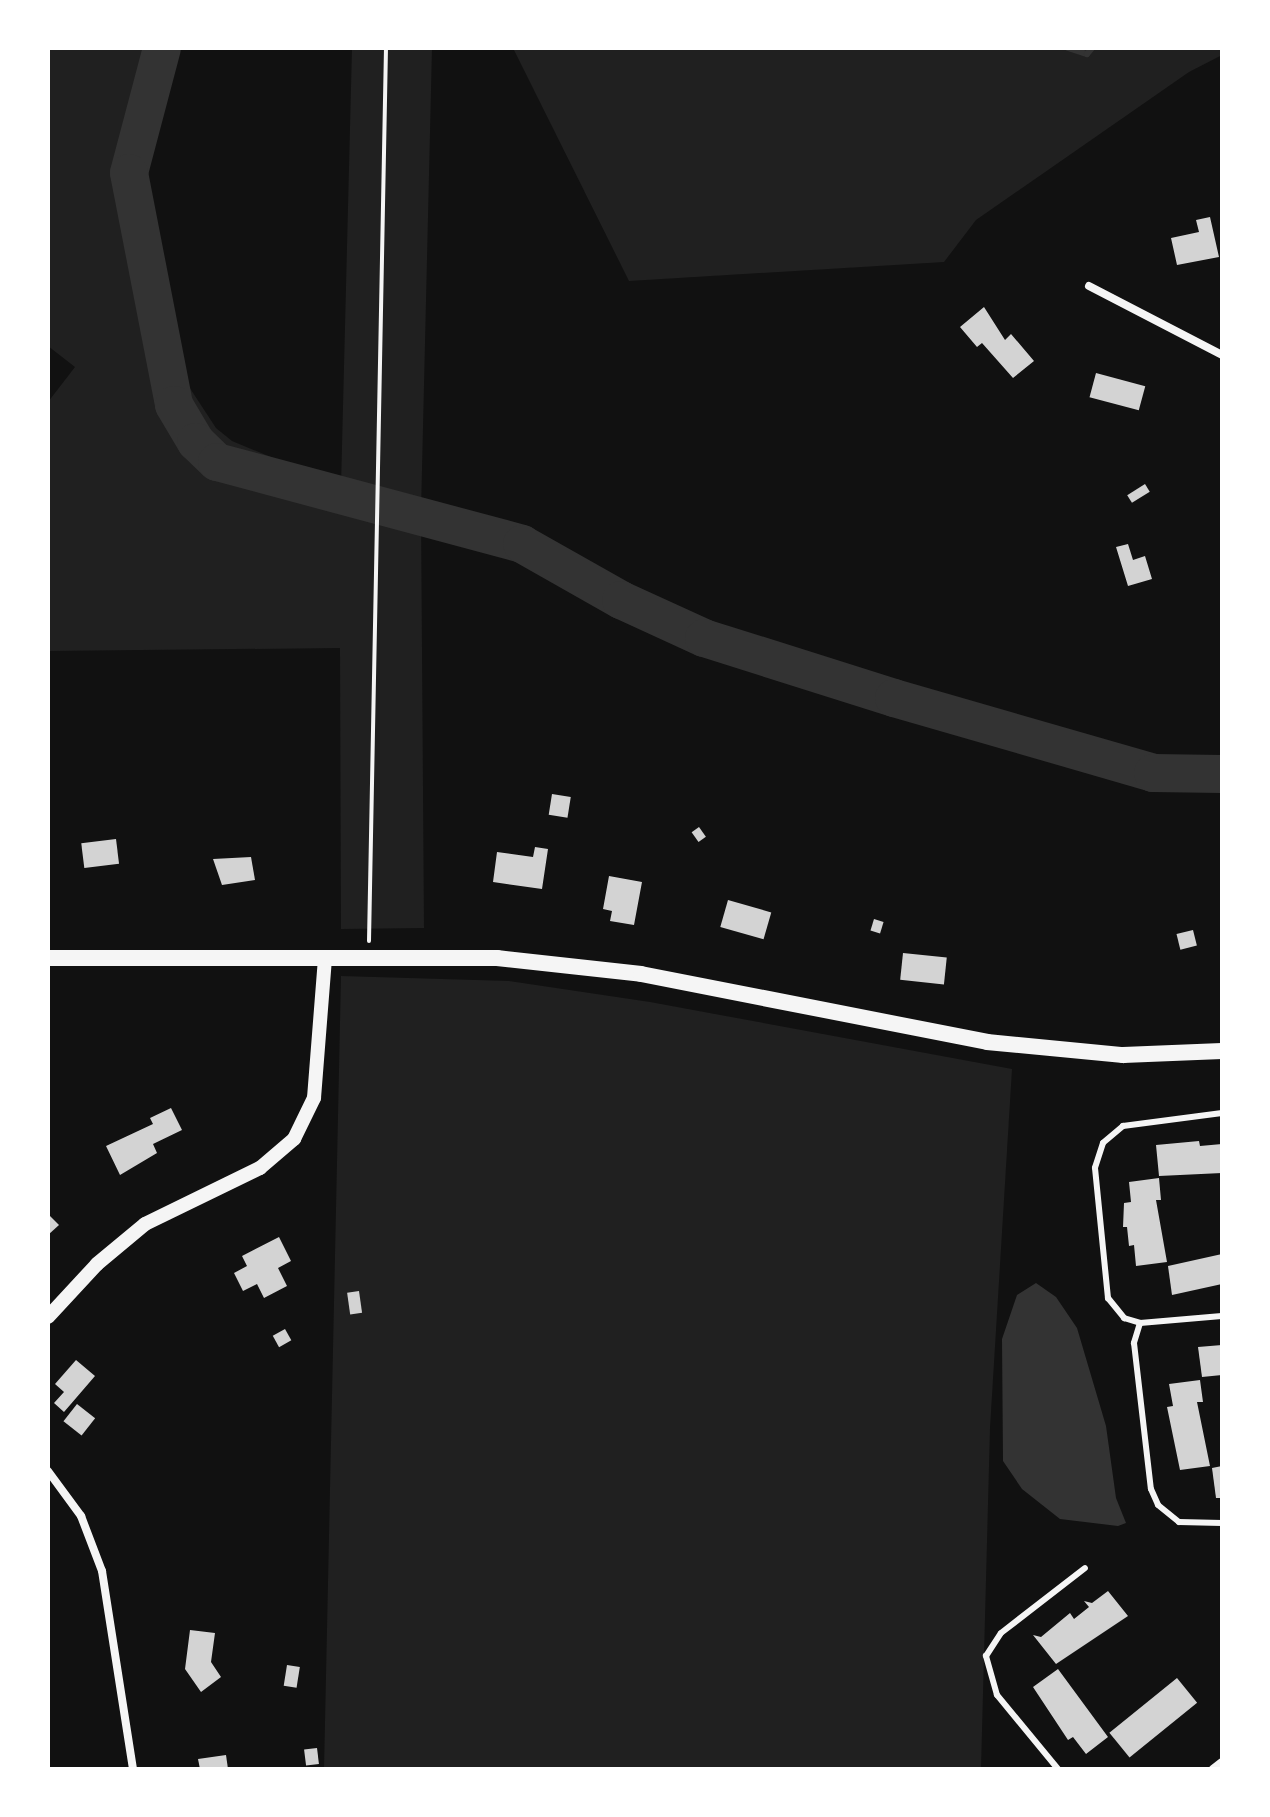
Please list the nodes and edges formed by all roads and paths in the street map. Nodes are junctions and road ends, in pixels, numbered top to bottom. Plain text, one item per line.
1 (386, 48) edge
2 (1089, 286) dead end
3 (1222, 355) edge
4 (369, 956) junction
5 (325, 957) junction
6 (48, 958) edge
7 (1222, 1051) edge
8 (1222, 1113) edge
9 (1222, 1316) edge
10 (48, 1317) edge
11 (1140, 1323) junction
12 (48, 1471) edge
13 (1222, 1523) edge
14 (1085, 1568) dead end
15 (1222, 1762) edge
16 (133, 1769) edge
17 (1058, 1769) edge
18 (1213, 1769) edge

1 - 4 path
2 - 3 street
4 - 5 main road
4 - 7 main road
5 - 6 main road
5 - 10 street
8 - 11 lane
9 - 11 lane
11 - 13 lane
12 - 16 street
14 - 17 lane
15 - 18 street

